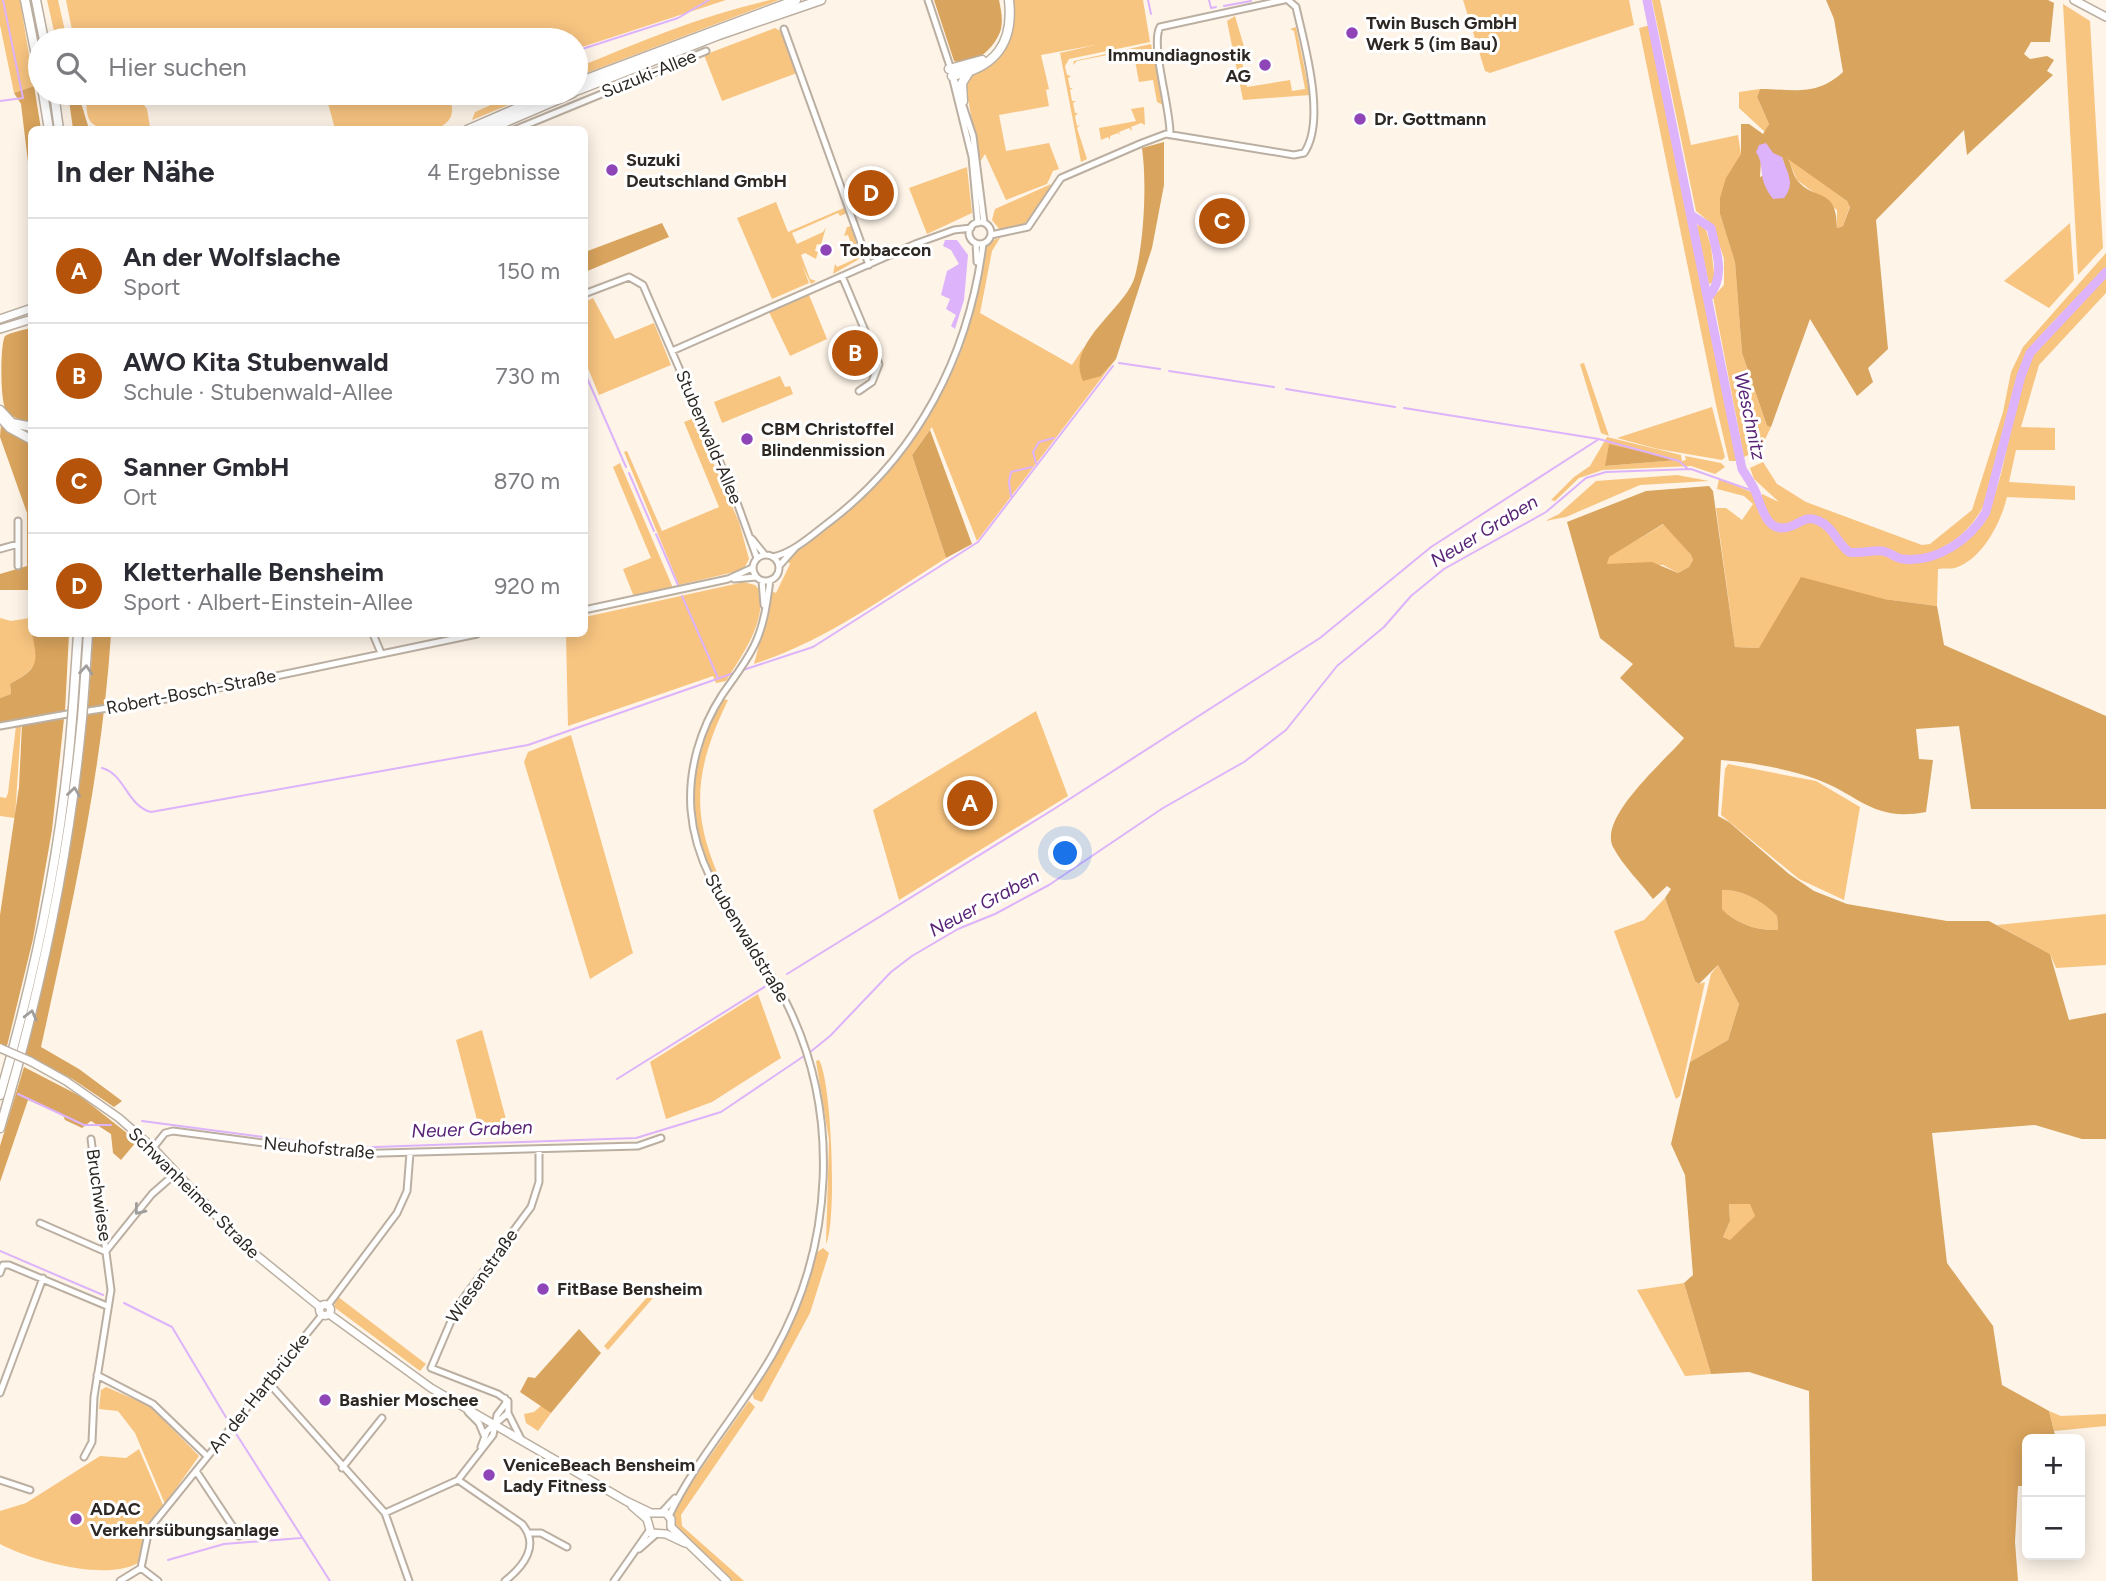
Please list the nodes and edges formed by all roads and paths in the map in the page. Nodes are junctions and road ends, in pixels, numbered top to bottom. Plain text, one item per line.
1 (25, 0) edge
2 (36, 0) edge
3 (796, 0) edge
4 (821, 0) edge
5 (928, 0) edge
6 (1007, 0) edge
7 (1286, 0) edge
8 (2074, 0) edge
9 (2106, 17) edge
10 (31, 28) edge
11 (42, 28) edge
12 (784, 29) dead end
13 (706, 51) dead end
14 (969, 72) junction
15 (950, 73) junction
16 (588, 78) edge
17 (588, 86) edge
18 (588, 100) edge
19 (963, 101) junction
20 (45, 105) edge
21 (56, 105) edge
22 (57, 105) edge
23 (524, 105) edge
24 (544, 105) edge
25 (575, 105) edge
26 (48, 126) edge
27 (58, 126) edge
28 (64, 126) edge
29 (476, 126) edge
30 (496, 126) edge
31 (524, 126) edge
32 (1168, 134) junction
33 (981, 223) junction
34 (971, 228) junction
35 (946, 232) junction
36 (991, 233) junction
37 (970, 236) junction
38 (979, 244) junction
39 (869, 265) junction
40 (842, 276) junction
41 (588, 292) edge
42 (28, 309) edge
43 (1, 318) edge
44 (28, 320) edge
45 (0, 329) edge
46 (672, 351) junction
47 (859, 391) dead end
48 (0, 410) edge
49 (0, 417) edge
50 (28, 426) edge
51 (28, 438) edge
52 (18, 521) dead end
53 (752, 538) junction
54 (18, 544) junction
55 (797, 546) junction
56 (0, 549) edge
57 (765, 555) junction
58 (773, 557) junction
59 (757, 558) junction
60 (18, 566) dead end
61 (779, 566) junction
62 (752, 568) junction
63 (728, 579) junction
64 (759, 579) junction
65 (770, 580) junction
66 (588, 610) edge
67 (765, 612) junction
68 (78, 637) edge
69 (88, 637) edge
70 (374, 637) edge
71 (462, 637) edge
72 (381, 653) junction
73 (78, 707) junction
74 (0, 726) edge
75 (0, 1048) edge
76 (0, 1095) edge
77 (0, 1128) edge
78 (661, 1138) dead end
79 (91, 1139) dead end
80 (153, 1148) junction
81 (539, 1150) junction
82 (410, 1153) junction
83 (176, 1173) junction
84 (40, 1223) dead end
85 (106, 1252) junction
86 (0, 1273) edge
87 (43, 1278) junction
88 (107, 1306) junction
89 (325, 1310) junction
90 (97, 1375) junction
91 (268, 1382) junction
92 (0, 1393) edge
93 (505, 1398) junction
94 (466, 1410) junction
95 (508, 1413) junction
96 (382, 1418) dead end
97 (495, 1425) junction
98 (484, 1437) junction
99 (521, 1439) junction
100 (481, 1447) junction
101 (207, 1456) junction
102 (84, 1457) dead end
103 (342, 1468) junction
104 (196, 1471) junction
105 (0, 1480) edge
106 (458, 1480) junction
107 (30, 1490) dead end
108 (385, 1513) junction
109 (666, 1514) junction
110 (649, 1516) junction
111 (668, 1530) junction
112 (530, 1533) junction
113 (652, 1533) junction
114 (239, 1536) dead end
115 (567, 1547) dead end
116 (141, 1569) junction
117 (120, 1581) edge
118 (158, 1581) edge
119 (409, 1581) edge
120 (505, 1581) edge
121 (614, 1581) edge
122 (727, 1581) edge

1 - 10 highway
2 - 11 highway
3 - 16 highway
4 - 17 highway
5 - 15 street
6 - 14 highway
6 - 15 highway
7 - 32 street
7 - 32 street
8 - 9 main road
12 - 39 street
13 - 18 street, Suzuki-Allee
14 - 15 highway
14 - 19 highway
15 - 19 street
15 - 33 street
19 - 33 street
20 - 26 highway
21 - 27 highway
22 - 28 highway
23 - 29 highway
24 - 30 highway
25 - 31 street, Suzuki-Allee
32 - 36 street
33 - 34 street
33 - 36 street
34 - 35 street, Stubenwald-Allee
34 - 37 street
35 - 37 street
35 - 39 street, Stubenwald-Allee
36 - 38 street
37 - 38 street
38 - 55 street
39 - 40 street, Stubenwald-Allee
40 - 46 street, Stubenwald-Allee
40 - 47 street
41 - 46 street
42 - 43 main road
44 - 45 main road
46 - 53 street, Stubenwald-Allee
48 - 50 highway
49 - 51 highway
52 - 54 street
53 - 57 street, Stubenwald-Allee
53 - 59 street, Stubenwald-Allee
54 - 56 street
54 - 60 street
55 - 58 street
55 - 61 street
57 - 58 street
57 - 59 street
58 - 61 street
59 - 62 street
61 - 65 street
62 - 63 street
62 - 64 street
63 - 64 street
63 - 66 street
64 - 65 street
64 - 67 street, Stubenwaldstraße
65 - 67 street, Stubenwaldstraße
67 - 109 street, Stubenwaldstraße
68 - 73 highway
73 -> 69 highway
70 - 72 street
71 - 72 street, Robert-Bosch-Straße
72 - 74 street, Robert-Bosch-Straße
73 - 76 highway, bridge
77 -> 73 highway, bridge
75 - 80 main road, Schwanheimer Straße, bridge
78 - 81 street, Neuhofstraße
79 - 85 street, Bruchwiese
80 - 82 street, Neuhofstraße
80 - 83 main road, Schwanheimer Straße
81 - 82 street, Neuhofstraße
81 - 93 street, Wiesenstraße
82 - 89 street, An der Hartbrücke
83 -> 85 street
83 - 89 main road, Schwanheimer Straße
84 - 85 street
85 - 88 street, Bruchwiese
86 - 87 street
87 - 88 street
87 - 92 street
88 - 90 street, Bruchwiese
89 - 91 street, An der Hartbrücke
89 - 94 main road, Schwanheimer Straße
90 - 101 street
90 - 102 street, Bruchwiese
91 - 101 street, An der Hartbrücke
91 - 103 street
93 - 95 street
93 - 97 street
94 - 97 main road, Schwanheimer Straße
94 - 98 street
95 - 97 street
95 - 99 street
96 - 103 street
97 - 98 street
97 - 99 main road, Schwanheimer Straße
97 - 100 street
98 - 100 street
99 - 110 main road, Schwanheimer Straße
100 - 106 street
101 - 104 street, An der Hartbrücke
103 - 108 street
104 - 114 street
104 - 116 street, An der Hartbrücke
105 - 107 street
106 - 108 street
106 - 112 street
108 - 119 street
109 - 110 main road
109 - 111 main road
110 - 113 main road
111 - 113 main road
111 - 122 main road
112 - 115 street
112 - 120 street
113 - 121 street
116 - 117 street
116 - 118 street

